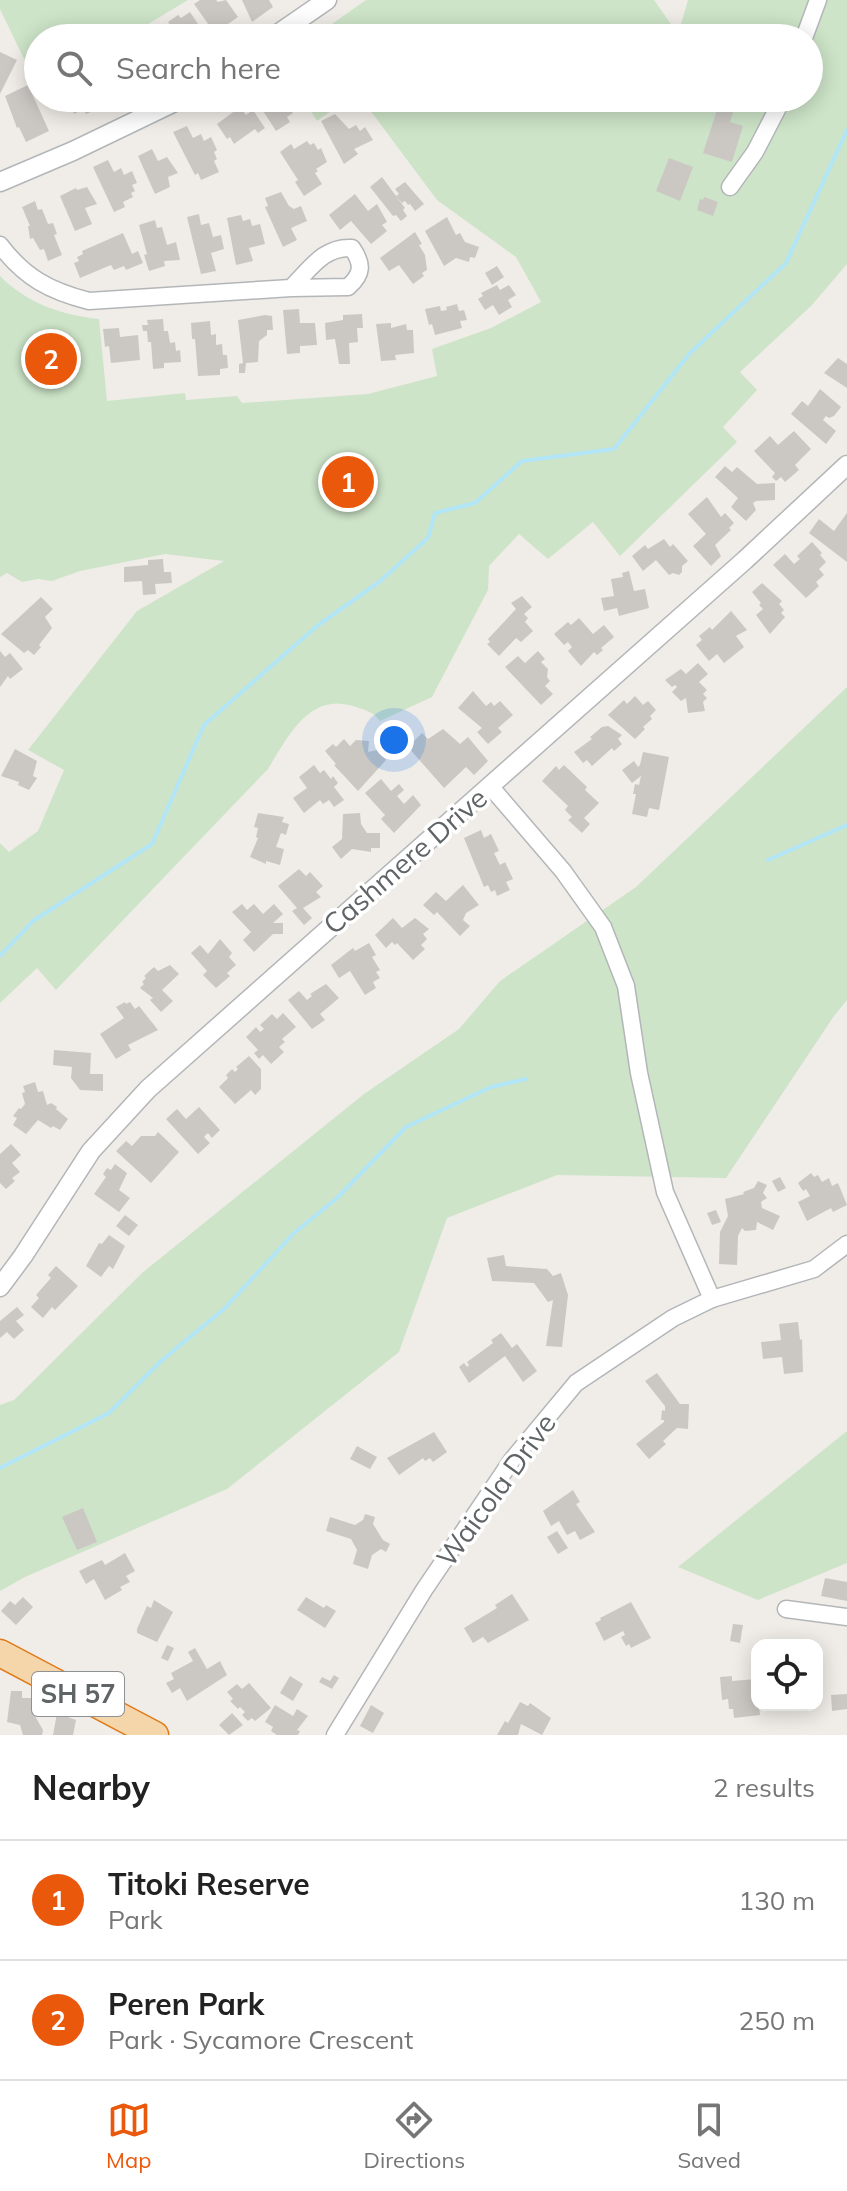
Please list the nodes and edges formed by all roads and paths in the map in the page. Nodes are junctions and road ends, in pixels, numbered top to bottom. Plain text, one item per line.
1 (327, 0) edge
2 (818, 0) edge
3 (292, 24) edge
4 (809, 24) edge
5 (154, 112) edge
6 (778, 112) edge
7 (0, 182) edge
8 (730, 187) dead end
9 (0, 245) edge
10 (291, 288) dead end
11 (847, 465) edge
12 (490, 786) junction
13 (847, 1244) edge
14 (0, 1287) edge
15 (712, 1299) junction
16 (786, 1609) dead end
17 (847, 1617) edge
18 (0, 1653) edge
19 (155, 1735) edge
20 (335, 1735) edge

1 - 3 street
2 - 4 street
5 - 7 street
6 - 8 street
9 - 10 street
11 - 12 street, Cashmere Drive
12 - 14 street, Cashmere Drive
12 - 15 street
13 - 15 street, Waicola Drive
15 - 20 street, Waicola Drive
16 - 17 street
18 - 19 highway, SH 57

